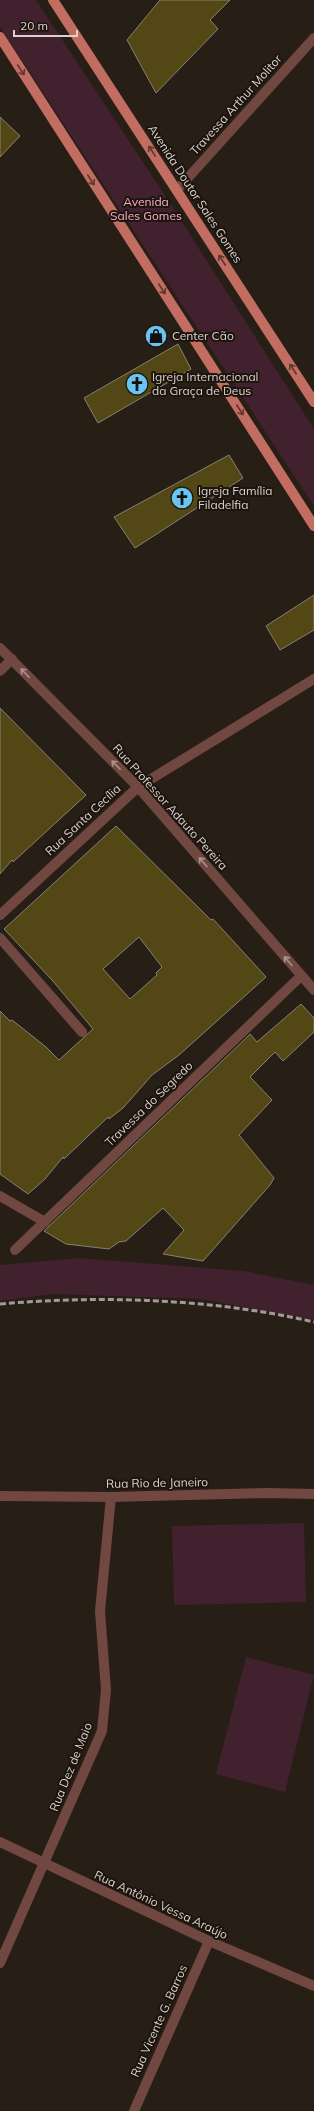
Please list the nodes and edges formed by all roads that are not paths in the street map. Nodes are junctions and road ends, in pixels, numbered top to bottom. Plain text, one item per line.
1 (53, 0) edge
2 (0, 37) edge
3 (314, 38) edge
4 (177, 190) junction
5 (314, 402) edge
6 (314, 526) edge
7 (0, 648) edge
8 (12, 659) junction
9 (0, 671) edge
10 (314, 679) edge
11 (138, 787) junction
12 (0, 915) edge
13 (0, 938) edge
14 (301, 976) junction
15 (314, 990) edge
16 (82, 1032) dead end
17 (0, 1196) edge
18 (45, 1222) junction
19 (15, 1250) dead end
20 (314, 1494) edge
21 (0, 1496) edge
22 (112, 1497) junction
23 (0, 1842) edge
24 (44, 1864) junction
25 (209, 1942) junction
26 (0, 1963) edge
27 (314, 1986) edge
28 (134, 2111) edge

4 -> 1 main road, Avenida Doutor Sales Gomes
2 -> 6 main road
3 - 4 street, Travessa Arthur Molitor
5 -> 4 main road, Avenida Doutor Sales Gomes
7 - 8 street, Rua Professor Adauto Pereira
8 - 9 street
11 -> 8 street, Rua Professor Adauto Pereira
10 - 11 street, Rua Santa Cecília
11 - 12 street, Rua Santa Cecília
14 -> 11 street, Rua Professor Adauto Pereira
13 - 16 street
14 - 15 street, Rua Professor Adauto Pereira
14 - 18 street, Travessa do Segredo
17 - 18 street
18 - 19 street, Travessa do Segredo
20 - 22 street, Rua Rio de Janeiro
21 - 22 street, Rua Rio de Janeiro
22 - 24 street, Rua Dez de Maio
23 - 24 street, Rua Antônio Vessa Araújo
24 - 25 street, Rua Antônio Vessa Araújo
24 - 26 street, Rua Dez de Maio
25 - 27 street, Rua Antônio Vessa Araújo
25 - 28 street, Rua Vicente G. Barros

